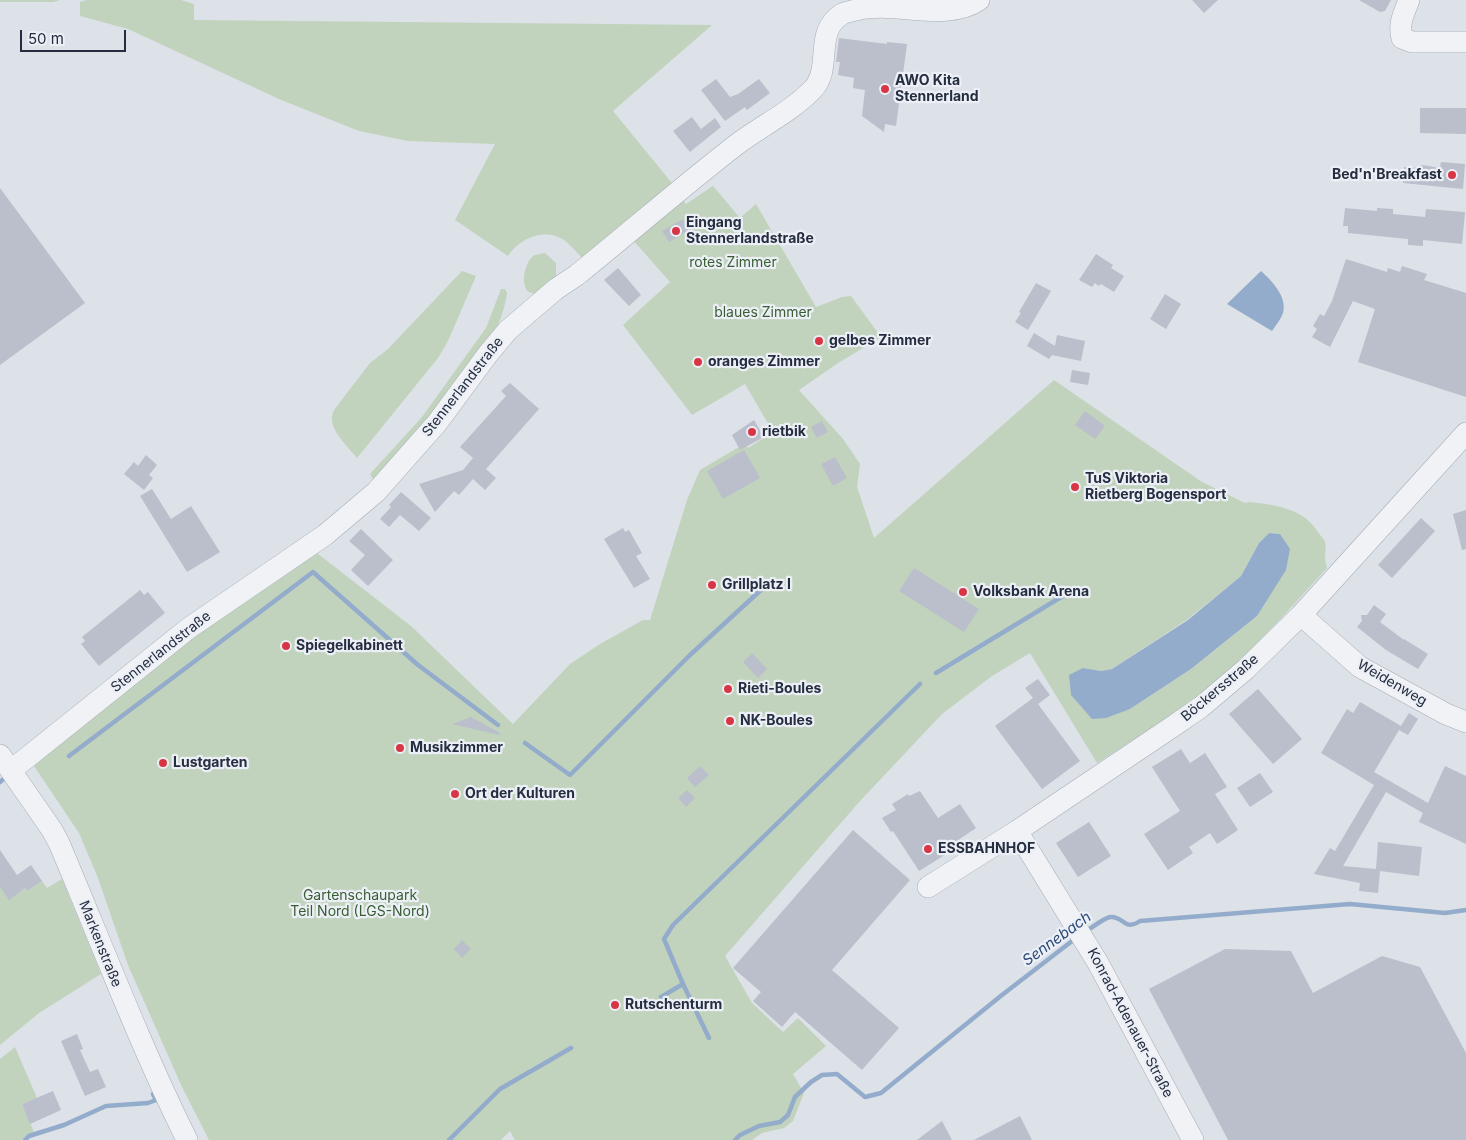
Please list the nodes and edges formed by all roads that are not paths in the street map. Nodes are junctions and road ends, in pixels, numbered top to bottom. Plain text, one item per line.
1 (979, 0) edge
2 (1409, 0) edge
3 (865, 4) edge
4 (1466, 42) edge
5 (1466, 433) edge
6 (1301, 615) junction
7 (1466, 722) edge
8 (5, 761) edge
9 (1017, 831) junction
10 (928, 887) dead end
11 (187, 1140) edge
12 (1192, 1140) edge

1 - 3 street, Stennerlandstraße
2 - 4 street
3 - 8 street, Stennerlandstraße
5 - 6 street, Böckersstraße
6 - 7 street, Weidenweg
6 - 9 street, Böckersstraße
8 - 11 street, Markenstraße
9 - 10 street, Böckersstraße
9 - 12 street, Konrad-Adenauer-Straße

